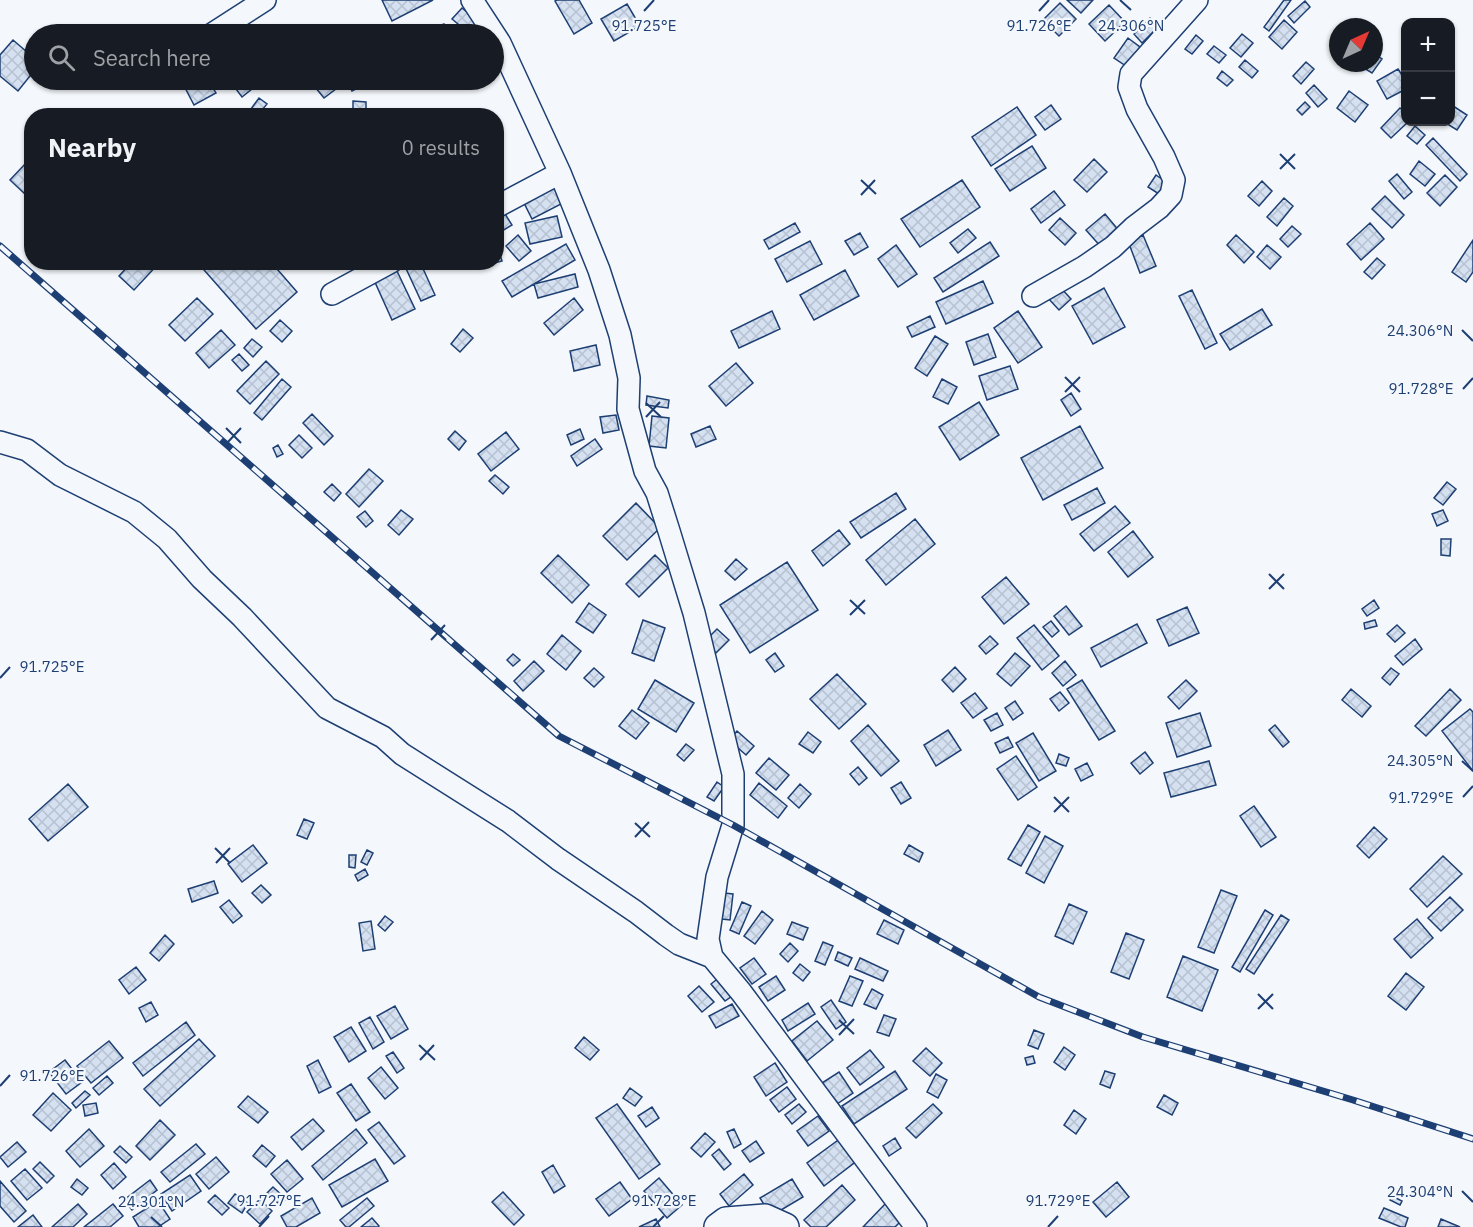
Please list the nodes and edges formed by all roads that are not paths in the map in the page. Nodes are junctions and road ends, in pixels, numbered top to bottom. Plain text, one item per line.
1 (265, 0) edge
2 (472, 0) edge
3 (1197, 0) edge
4 (228, 24) edge
5 (487, 24) edge
6 (504, 53) edge
7 (560, 173) junction
8 (504, 203) edge
9 (376, 270) edge
10 (332, 294) dead end
11 (1033, 296) dead end
12 (0, 442) edge
13 (712, 957) junction
14 (718, 1227) edge
15 (785, 1227) edge
16 (916, 1227) edge

1 - 4 street
2 - 5 street
3 - 11 street
6 - 7 street
7 - 8 street
7 - 13 street
9 - 10 street
12 - 13 street
13 - 16 street
14 - 15 main road

